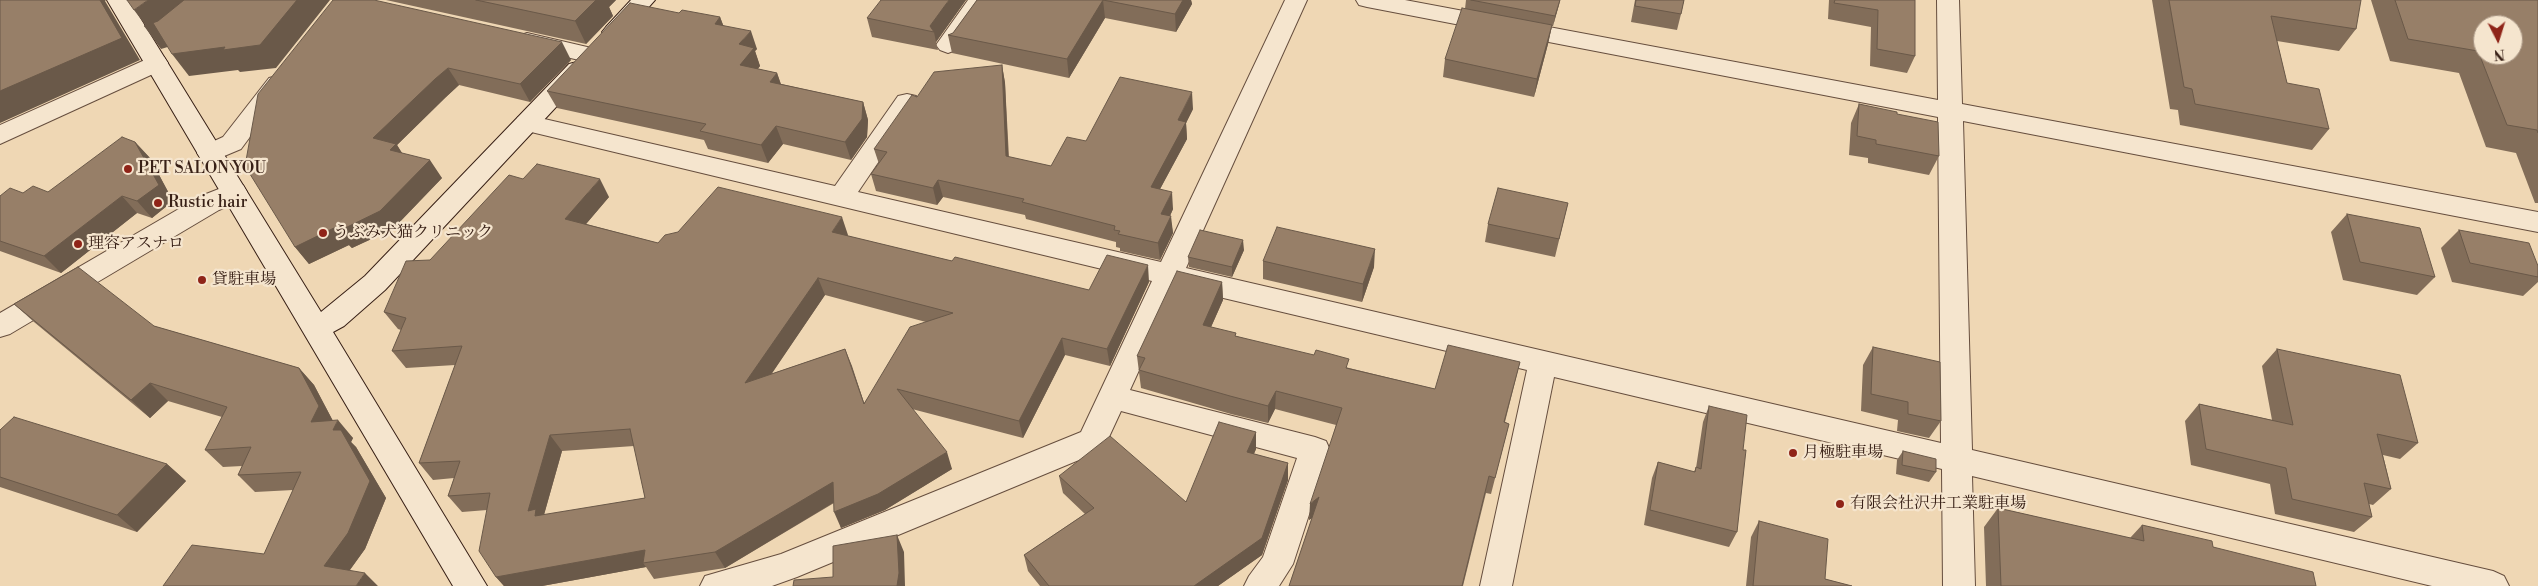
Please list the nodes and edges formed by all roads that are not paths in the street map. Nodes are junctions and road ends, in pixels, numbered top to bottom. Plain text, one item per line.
1 (118, 0) edge
2 (644, 0) edge
3 (980, 0) edge
4 (1296, 0) edge
5 (1367, 0) edge
6 (1948, 0) edge
7 (506, 36) edge
8 (948, 45) edge
9 (156, 49) junction
10 (592, 55) junction
11 (291, 67) edge
12 (907, 102) edge
13 (1951, 111) junction
14 (527, 123) junction
15 (0, 135) edge
16 (210, 153) junction
17 (234, 192) junction
18 (841, 197) junction
19 (2538, 222) edge
20 (1169, 275) junction
21 (0, 326) edge
22 (315, 328) junction
23 (1542, 362) junction
24 (1112, 397) junction
25 (1956, 460) junction
26 (471, 586) edge
27 (716, 586) edge
28 (1260, 586) edge
29 (1496, 586) edge
30 (1959, 586) edge
31 (2493, 586) edge

1 - 9 street
2 - 10 street
3 - 8 street
4 - 20 street
5 - 13 street
6 - 13 street
7 - 10 street
9 - 15 street
9 - 16 street
10 - 14 street
11 - 16 street
12 - 18 street
13 - 19 street
13 - 25 street
14 - 18 street
14 - 22 street
16 - 17 street
17 - 21 street
17 - 22 street
18 - 20 street
20 - 23 street
20 - 24 street
22 - 26 street
23 - 25 street
23 - 29 street
24 - 27 street
24 - 28 street
25 - 30 street
25 - 31 street

